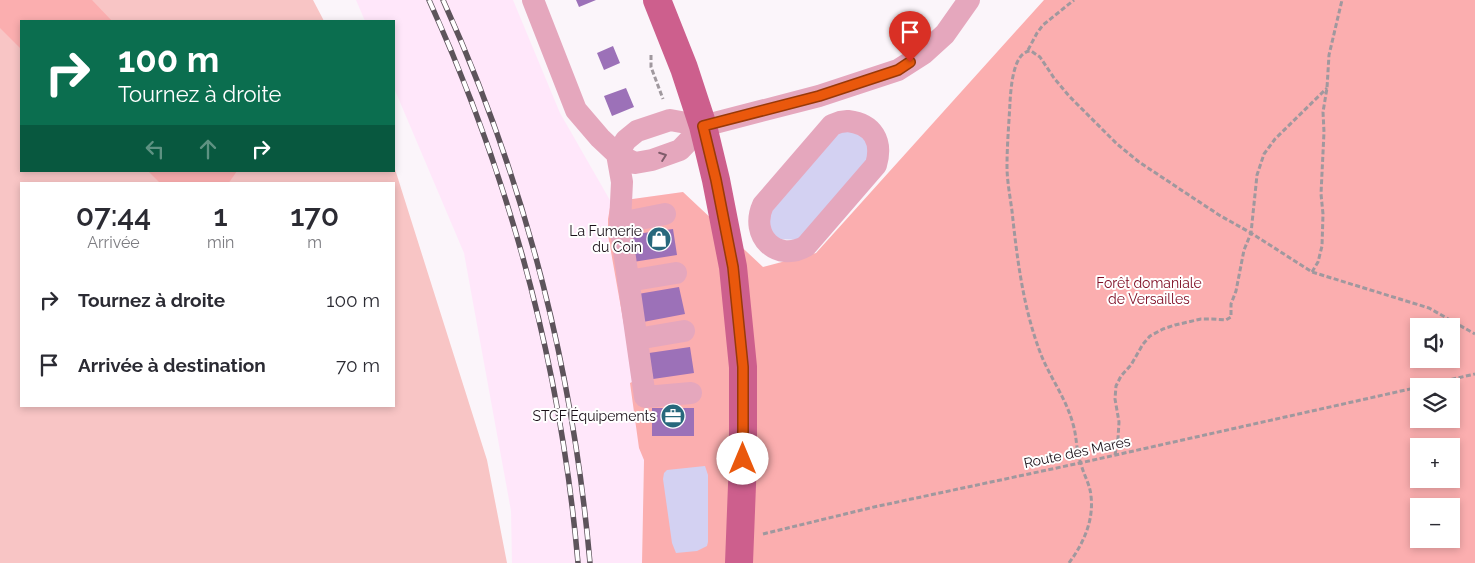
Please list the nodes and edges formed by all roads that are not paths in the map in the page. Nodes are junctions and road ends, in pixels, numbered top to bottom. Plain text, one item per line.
1 (533, 0) edge
2 (656, 0) edge
3 (969, 0) edge
4 (819, 96) junction
5 (832, 125) junction
6 (703, 126) junction
7 (617, 154) junction
8 (665, 214) dead end
9 (620, 223) junction
10 (676, 273) dead end
11 (628, 281) junction
12 (684, 331) dead end
13 (637, 338) junction
14 (690, 393) dead end
15 (740, 551) edge

1 - 7 lane
2 - 6 main road
3 - 4 lane
4 - 5 lane
4 - 6 lane
5 - 5 lane
6 - 7 lane
7 -> 6 lane
6 - 15 main road
7 - 9 lane
8 - 9 lane
9 - 11 lane
10 - 11 lane
11 - 13 lane
12 - 13 lane
13 - 14 lane

